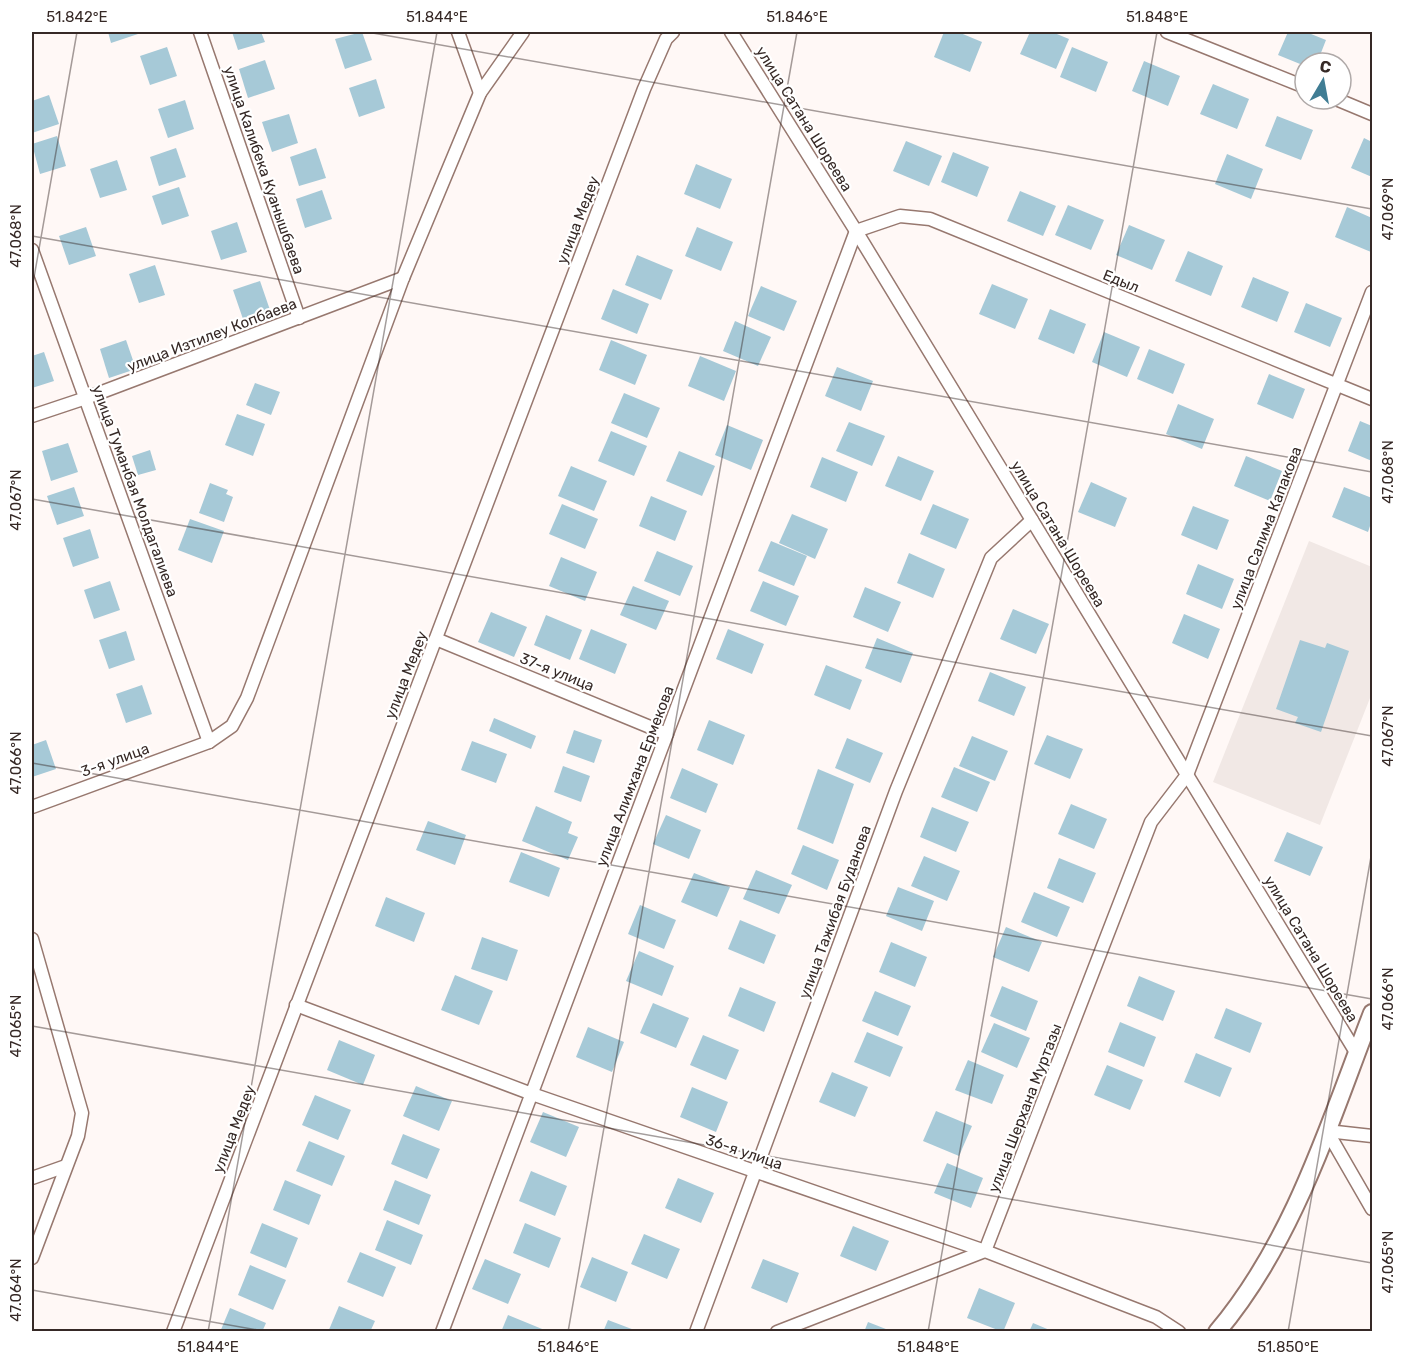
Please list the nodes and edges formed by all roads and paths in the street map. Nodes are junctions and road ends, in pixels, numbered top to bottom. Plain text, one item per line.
1 (200, 32) edge
2 (458, 32) edge
3 (523, 32) edge
4 (673, 32) edge
5 (731, 32) edge
6 (1167, 32) edge
7 (1293, 82) edge
8 (480, 93) junction
9 (1353, 106) edge
10 (1372, 114) edge
11 (856, 231) junction
12 (32, 250) edge
13 (403, 278) junction
14 (1372, 292) edge
15 (299, 318) junction
16 (1337, 384) junction
17 (86, 398) junction
18 (1372, 399) edge
19 (32, 416) edge
20 (1032, 520) junction
21 (436, 639) junction
22 (667, 734) junction
23 (209, 742) junction
24 (1187, 775) junction
25 (32, 807) edge
26 (32, 941) edge
27 (296, 1005) junction
28 (1372, 1013) edge
29 (1357, 1054) junction
30 (532, 1094) junction
31 (1327, 1131) junction
32 (1372, 1136) edge
33 (66, 1166) junction
34 (755, 1172) junction
35 (32, 1178) edge
36 (1372, 1209) edge
37 (985, 1251) junction
38 (32, 1258) edge
39 (173, 1332) edge
40 (442, 1332) edge
41 (696, 1332) edge
42 (777, 1332) edge
43 (1179, 1332) edge
44 (1217, 1332) edge

1 - 15 street, улица Калибека Куанышбаева
2 - 8 street
3 - 8 street
4 - 21 street, улица Медеу
5 - 11 street, улица Сатана Шореева
6 - 7 street
8 - 13 street
9 - 10 street
11 - 16 street, Едыл
11 - 20 street, улица Сатана Шореева
11 - 22 street, улица Алимхана Ермекова
12 - 17 street, улица Туманбая Молдагалиева
13 - 15 street, улица Изтилеу Копбаева
13 - 23 street
14 - 16 street, улица Салима Капакова
15 - 17 street, улица Изтилеу Копбаева
16 - 18 street, Едыл
16 - 24 street, улица Салима Капакова
17 - 19 street, улица Изтилеу Копбаева
17 - 23 street, улица Туманбая Молдагалиева
20 - 24 street, улица Сатана Шореева
20 - 34 street, улица Тажибая Буданова
21 - 22 street, 37-я улица
21 - 27 street, улица Медеу
22 - 30 street, улица Алимхана Ермекова
23 - 25 street, 3-я улица
24 - 29 street, улица Сатана Шореева
24 - 37 street, улица Шерхана Муртазы
26 - 33 street
27 - 30 street, 36-я улица
27 - 39 street, улица Медеу
28 - 29 street
29 - 31 street
30 - 34 street, 36-я улица
30 - 40 street, улица Алимхана Ермекова
31 - 32 street
31 - 36 street
31 - 44 street
33 - 35 street
33 - 38 street
34 - 37 street, 36-я улица
34 - 41 street, улица Тажибая Буданова
37 - 42 street
37 - 43 street, 36-я улица

